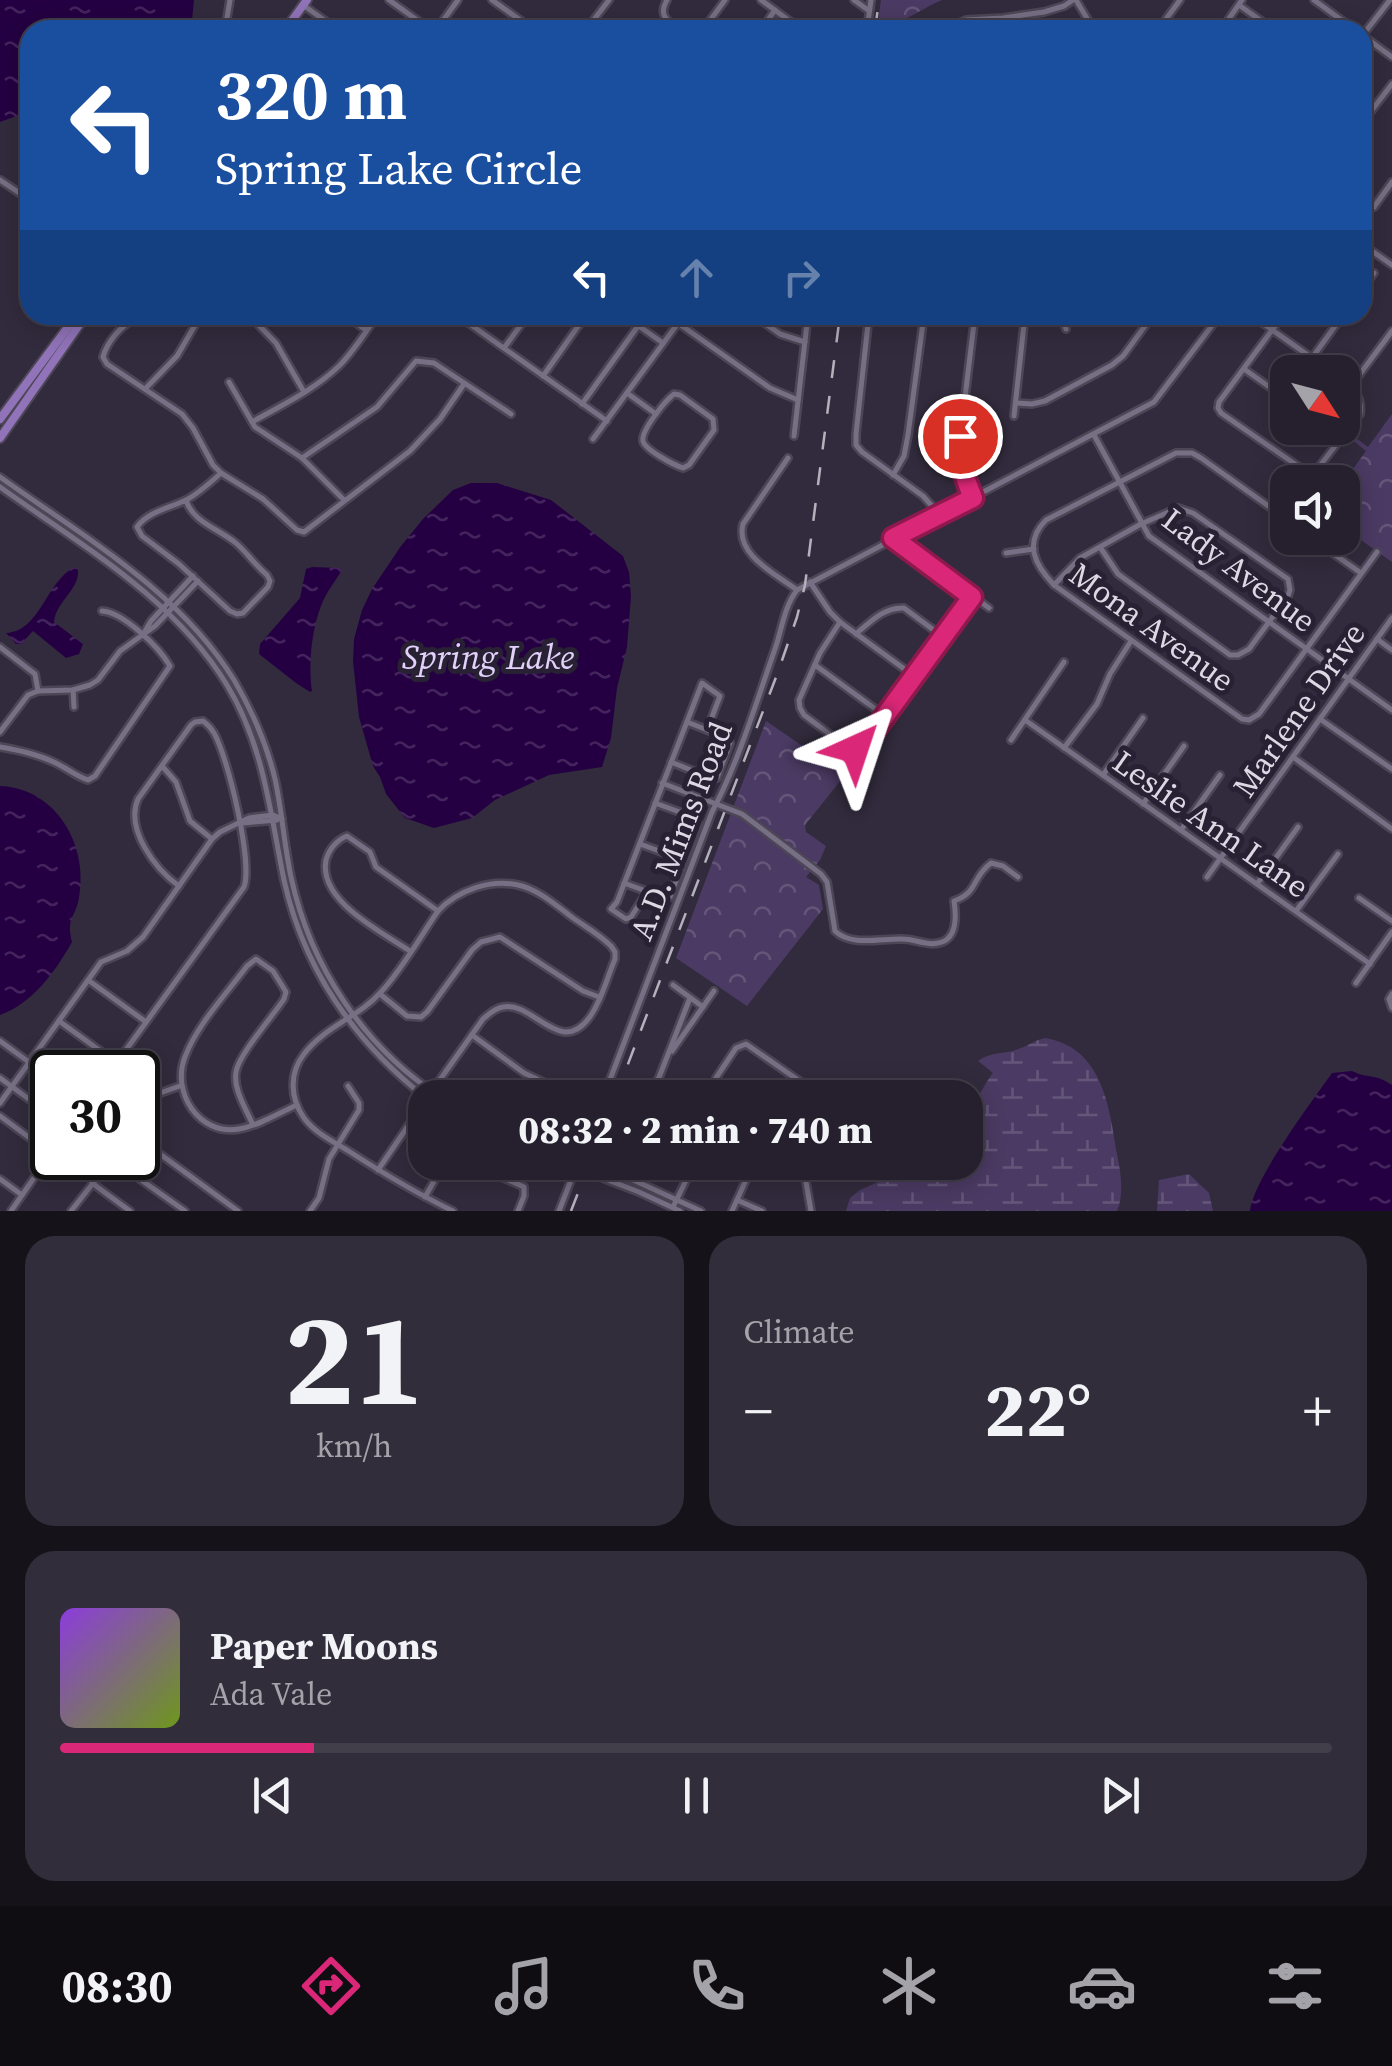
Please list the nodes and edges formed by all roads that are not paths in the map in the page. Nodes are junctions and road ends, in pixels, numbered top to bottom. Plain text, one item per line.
1 (389, 0) edge
2 (458, 0) edge
3 (492, 0) edge
4 (597, 0) edge
5 (762, 0) edge
6 (854, 0) edge
7 (870, 0) edge
8 (1075, 0) edge
9 (1314, 0) edge
10 (1390, 0) edge
11 (1241, 2) edge
12 (305, 3) edge
13 (607, 3) edge
14 (1324, 3) edge
15 (775, 10) junction
16 (869, 11) junction
17 (1004, 18) joint
18 (326, 20) edge
19 (419, 20) edge
20 (442, 20) edge
21 (520, 20) edge
22 (768, 20) edge
23 (788, 20) edge
24 (868, 20) edge
25 (966, 20) edge
26 (1262, 20) edge
27 (1344, 20) edge
28 (1372, 24) edge
29 (1392, 84) edge
30 (1372, 111) edge
31 (1392, 182) edge
32 (1374, 206) dead end
33 (1374, 273) dead end
34 (1372, 276) edge
35 (72, 325) edge
36 (78, 325) edge
37 (123, 325) edge
38 (192, 325) edge
39 (259, 325) edge
40 (359, 325) edge
41 (370, 325) edge
42 (475, 325) edge
43 (521, 325) edge
44 (579, 325) edge
45 (676, 325) edge
46 (681, 325) edge
47 (767, 325) edge
48 (807, 325) edge
49 (868, 325) edge
50 (923, 325) edge
51 (974, 325) edge
52 (1025, 325) edge
53 (1065, 325) edge
54 (1146, 325) edge
55 (1212, 325) edge
56 (1265, 325) edge
57 (1276, 325) edge
58 (1337, 325) edge
59 (638, 326) joint
60 (1066, 329) dead end
61 (366, 330) junction
62 (1272, 330) junction
63 (1392, 331) edge
64 (805, 342) junction
65 (663, 343) junction
66 (504, 348) junction
67 (1308, 355) edge
68 (1314, 355) edge
69 (48, 362) junction
70 (1244, 369) junction
71 (1360, 374) edge
72 (543, 376) junction
73 (229, 382) dead end
74 (464, 384) junction
75 (1270, 387) edge
76 (145, 390) junction
77 (304, 392) junction
78 (627, 393) junction
79 (798, 400) junction
80 (1016, 403) junction
81 (582, 404) junction
82 (511, 414) dead end
83 (656, 414) junction
84 (1014, 416) dead end
85 (0, 419) edge
86 (606, 421) junction
87 (252, 422) junction
88 (1094, 434) junction
89 (794, 436) dead end
90 (0, 438) edge
91 (593, 440) dead end
92 (1337, 445) edge
93 (302, 458) junction
94 (788, 458) dead end
95 (220, 473) junction
96 (893, 475) junction
97 (0, 477) edge
98 (1118, 481) junction
99 (0, 487) edge
100 (973, 498) junction
101 (186, 500) junction
102 (344, 500) junction
103 (1270, 507) edge
104 (940, 515) junction
105 (1141, 524) junction
106 (893, 538) junction
107 (1100, 547) junction
108 (1034, 549) junction
109 (1377, 552) dead end
110 (1006, 553) dead end
111 (1335, 555) edge
112 (1361, 574) junction
113 (195, 579) junction
114 (807, 583) junction
115 (1054, 585) junction
116 (797, 590) junction
117 (972, 597) junction
118 (169, 607) junction
119 (989, 608) dead end
120 (102, 611) dead end
121 (1392, 618) edge
122 (840, 622) junction
123 (1268, 623) junction
124 (856, 634) junction
125 (143, 636) junction
126 (943, 637) junction
127 (1377, 639) junction
128 (1132, 640) junction
129 (0, 648) edge
130 (1307, 650) junction
131 (1392, 650) edge
132 (1064, 662) dead end
133 (814, 665) junction
134 (914, 676) junction
135 (1348, 679) junction
136 (73, 690) junction
137 (38, 691) junction
138 (74, 707) dead end
139 (1392, 710) edge
140 (886, 716) junction
141 (1143, 718) dead end
142 (1320, 719) junction
143 (1025, 720) junction
144 (687, 722) junction
145 (707, 730) junction
146 (0, 732) edge
147 (1011, 740) dead end
148 (1184, 746) dead end
149 (0, 747) edge
150 (1064, 748) junction
151 (1293, 757) junction
152 (670, 762) junction
153 (162, 766) junction
154 (1392, 769) edge
155 (1103, 775) junction
156 (1220, 775) dead end
157 (662, 783) junction
158 (655, 803) junction
159 (716, 803) junction
160 (1143, 804) junction
161 (273, 818) junction
162 (282, 819) junction
163 (240, 823) junction
164 (1298, 827) dead end
165 (1392, 829) edge
166 (1181, 830) junction
167 (212, 839) junction
168 (639, 843) junction
169 (1338, 854) dead end
170 (1220, 858) junction
171 (684, 860) junction
172 (1018, 877) dead end
173 (1207, 877) dead end
174 (624, 884) junction
175 (1257, 884) junction
176 (179, 886) junction
177 (647, 892) junction
178 (1359, 898) dead end
179 (438, 911) junction
180 (1296, 911) junction
181 (1392, 921) edge
182 (1392, 932) edge
183 (410, 952) junction
184 (1370, 964) junction
185 (88, 980) junction
186 (1356, 983) dead end
187 (672, 985) dead end
188 (714, 991) dead end
189 (380, 994) junction
190 (1392, 994) edge
191 (599, 997) junction
192 (690, 998) junction
193 (702, 1007) junction
194 (1392, 1008) edge
195 (353, 1014) junction
196 (346, 1018) junction
197 (60, 1021) junction
198 (146, 1022) junction
199 (472, 1036) junction
200 (0, 1041) edge
201 (39, 1050) edge
202 (99, 1050) edge
203 (126, 1050) edge
204 (30, 1062) joint
205 (665, 1062) junction
206 (0, 1078) edge
207 (658, 1079) edge
208 (412, 1080) edge
209 (440, 1080) edge
210 (539, 1080) edge
211 (610, 1080) edge
212 (717, 1080) edge
213 (798, 1080) edge
214 (408, 1081) edge
215 (12, 1086) junction
216 (180, 1086) junction
217 (348, 1086) dead end
218 (160, 1093) edge
219 (30, 1100) edge
220 (0, 1103) edge
221 (297, 1105) junction
222 (0, 1116) edge
223 (253, 1124) junction
224 (408, 1126) edge
225 (339, 1145) junction
226 (160, 1154) edge
227 (378, 1170) junction
228 (0, 1179) edge
229 (141, 1180) edge
230 (435, 1180) edge
231 (508, 1180) edge
232 (571, 1180) edge
233 (611, 1180) edge
234 (636, 1180) edge
235 (686, 1180) edge
236 (746, 1180) edge
237 (806, 1180) edge
238 (92, 1182) joint
239 (22, 1195) junction
240 (424, 1197) junction
241 (677, 1198) junction
242 (736, 1200) junction
243 (676, 1209) edge
244 (11, 1211) edge
245 (71, 1211) edge
246 (130, 1211) edge
247 (185, 1211) edge
248 (238, 1211) edge
249 (310, 1211) edge
250 (452, 1211) edge
251 (518, 1211) edge
252 (559, 1211) edge
253 (701, 1211) edge
254 (732, 1211) edge
255 (762, 1211) edge
256 (810, 1211) edge

1 - 19 street
2 - 20 street
3 - 21 street
4 - 13 street
5 - 15 street
6 - 16 street
7 - 16 street
8 - 17 street
9 - 14 street
10 - 28 street
11 - 26 street
12 - 18 street
14 - 27 street
15 - 22 street
15 - 23 street
16 - 24 street
17 - 25 street
29 - 30 street
31 - 32 street
33 - 34 street
35 - 69 main road
36 - 69 main road
37 - 76 street
38 - 76 street
39 - 77 street
40 - 61 street
41 - 61 street
42 - 66 street
43 - 66 street
44 - 72 street
45 - 65 street
46 - 79 street
47 - 64 street
48 - 64 street
49 - 96 street
50 - 96 street
51 - 100 street
52 - 80 street
53 - 60 street
54 - 80 street
55 - 88 street
56 - 62 street
57 - 62 street
58 - 68 street
59 - 65 street
59 - 81 street
61 - 77 street
62 - 67 street
62 - 70 street
63 - 71 street
64 - 79 street
65 - 78 street
66 - 72 street
69 - 85 main road
69 - 90 main road
70 - 75 street
70 - 92 street
72 - 81 street
73 - 87 street
74 - 82 street
74 - 93 street
74 - 102 street
76 - 95 street
77 - 87 street
78 - 83 street
78 - 86 street
79 - 89 street
80 - 84 street
81 - 86 street
83 - 83 street
86 - 91 street
87 - 93 street
88 - 98 street, Lady Avenue
88 - 100 street
93 - 102 street
94 - 116 street
95 - 101 street
95 - 102 street
96 - 104 street
97 - 118 street
98 - 103 street
98 - 105 street, Lady Avenue
98 - 108 street
99 - 118 street
100 - 104 street
101 - 113 street
101 - 113 street
104 - 106 street
105 - 107 street
105 - 123 street, Lady Avenue
105 - 123 street
106 - 114 street
106 - 117 street
107 - 115 street
107 - 123 street
108 - 110 street
108 - 115 street, Mona Avenue
109 - 112 street
111 - 112 street
112 - 130 street
113 - 118 street
114 - 116 street
114 - 122 street
115 - 128 street, Mona Avenue
116 - 159 street, A.D. Mims Road
117 - 119 street
117 - 126 street
118 - 125 street
118 - 161 street
118 - 162 street
120 - 125 street
121 - 127 street, Marlene Drive
122 - 124 street
122 - 133 street
123 - 130 street, Lady Avenue
124 - 126 street
124 - 134 street
125 - 136 street
125 - 149 street
126 - 134 street
127 - 131 street
127 - 135 street, Marlene Drive
128 - 130 street, Mona Avenue
128 - 150 street
129 - 137 street
130 - 135 street, Lady Avenue
132 - 143 street
133 - 140 street
133 - 140 street
134 - 140 street
135 - 139 street, Lady Avenue
135 - 142 street, Marlene Drive
136 - 137 street
136 - 138 street
137 - 146 street
141 - 155 street
142 - 151 street, Marlene Drive
142 - 154 street
143 - 147 street
143 - 150 street, Leslie Ann Lane
144 - 145 street
144 - 145 street
144 - 152 street
145 - 152 street
148 - 160 street
150 - 155 street, Leslie Ann Lane
151 - 165 street
151 - 170 street, Marlene Drive
152 - 157 street
153 - 163 street
153 - 167 street
153 - 176 street
155 - 160 street, Leslie Ann Lane
156 - 166 street
157 - 158 street
157 - 159 street
158 - 168 street
158 - 171 street
159 - 172 street
159 - 211 street, A.D. Mims Road
160 - 166 street, Leslie Ann Lane
161 - 162 street
161 - 163 street
161 - 196 street
162 - 195 street
163 - 167 street
163 - 198 street
164 - 175 street
166 - 170 street, Leslie Ann Lane
167 - 176 street
168 - 171 street
168 - 174 street
169 - 180 street
170 - 173 street, Marlene Drive
170 - 175 street, Leslie Ann Lane
171 - 177 street
174 - 177 street
174 - 177 street
175 - 180 street, Leslie Ann Lane
176 - 185 street
178 - 181 street
179 - 183 street
179 - 183 street
179 - 191 street
180 - 184 street, Leslie Ann Lane
182 - 184 street
183 - 189 street
184 - 186 street
185 - 197 street
185 - 198 street
187 - 192 street
188 - 193 street
189 - 191 street
189 - 195 street
190 - 194 street
191 - 199 street
192 - 193 street
192 - 205 street
193 - 205 street
195 - 196 street
195 - 208 street
196 - 214 street
196 - 221 street
197 - 201 street
197 - 202 street
198 - 203 street
199 - 209 street
199 - 210 street
200 - 204 street
204 - 215 street
205 - 207 street
206 - 215 street
212 - 213 street
215 - 219 street
215 - 220 street
216 - 218 street
216 - 223 street
216 - 223 street
217 - 225 street
221 - 223 street
221 - 225 street
222 - 239 street
224 - 227 street
225 - 227 street
225 - 249 street
226 - 248 street
227 - 240 street
228 - 239 street
229 - 247 street
230 - 240 street
231 - 251 street
232 - 252 street
233 - 243 street
234 - 241 street
235 - 241 street
236 - 242 street
237 - 256 street
238 - 245 street
238 - 246 street
239 - 244 street
240 - 250 street
241 - 243 street
241 - 253 street
242 - 254 street
242 - 255 street

